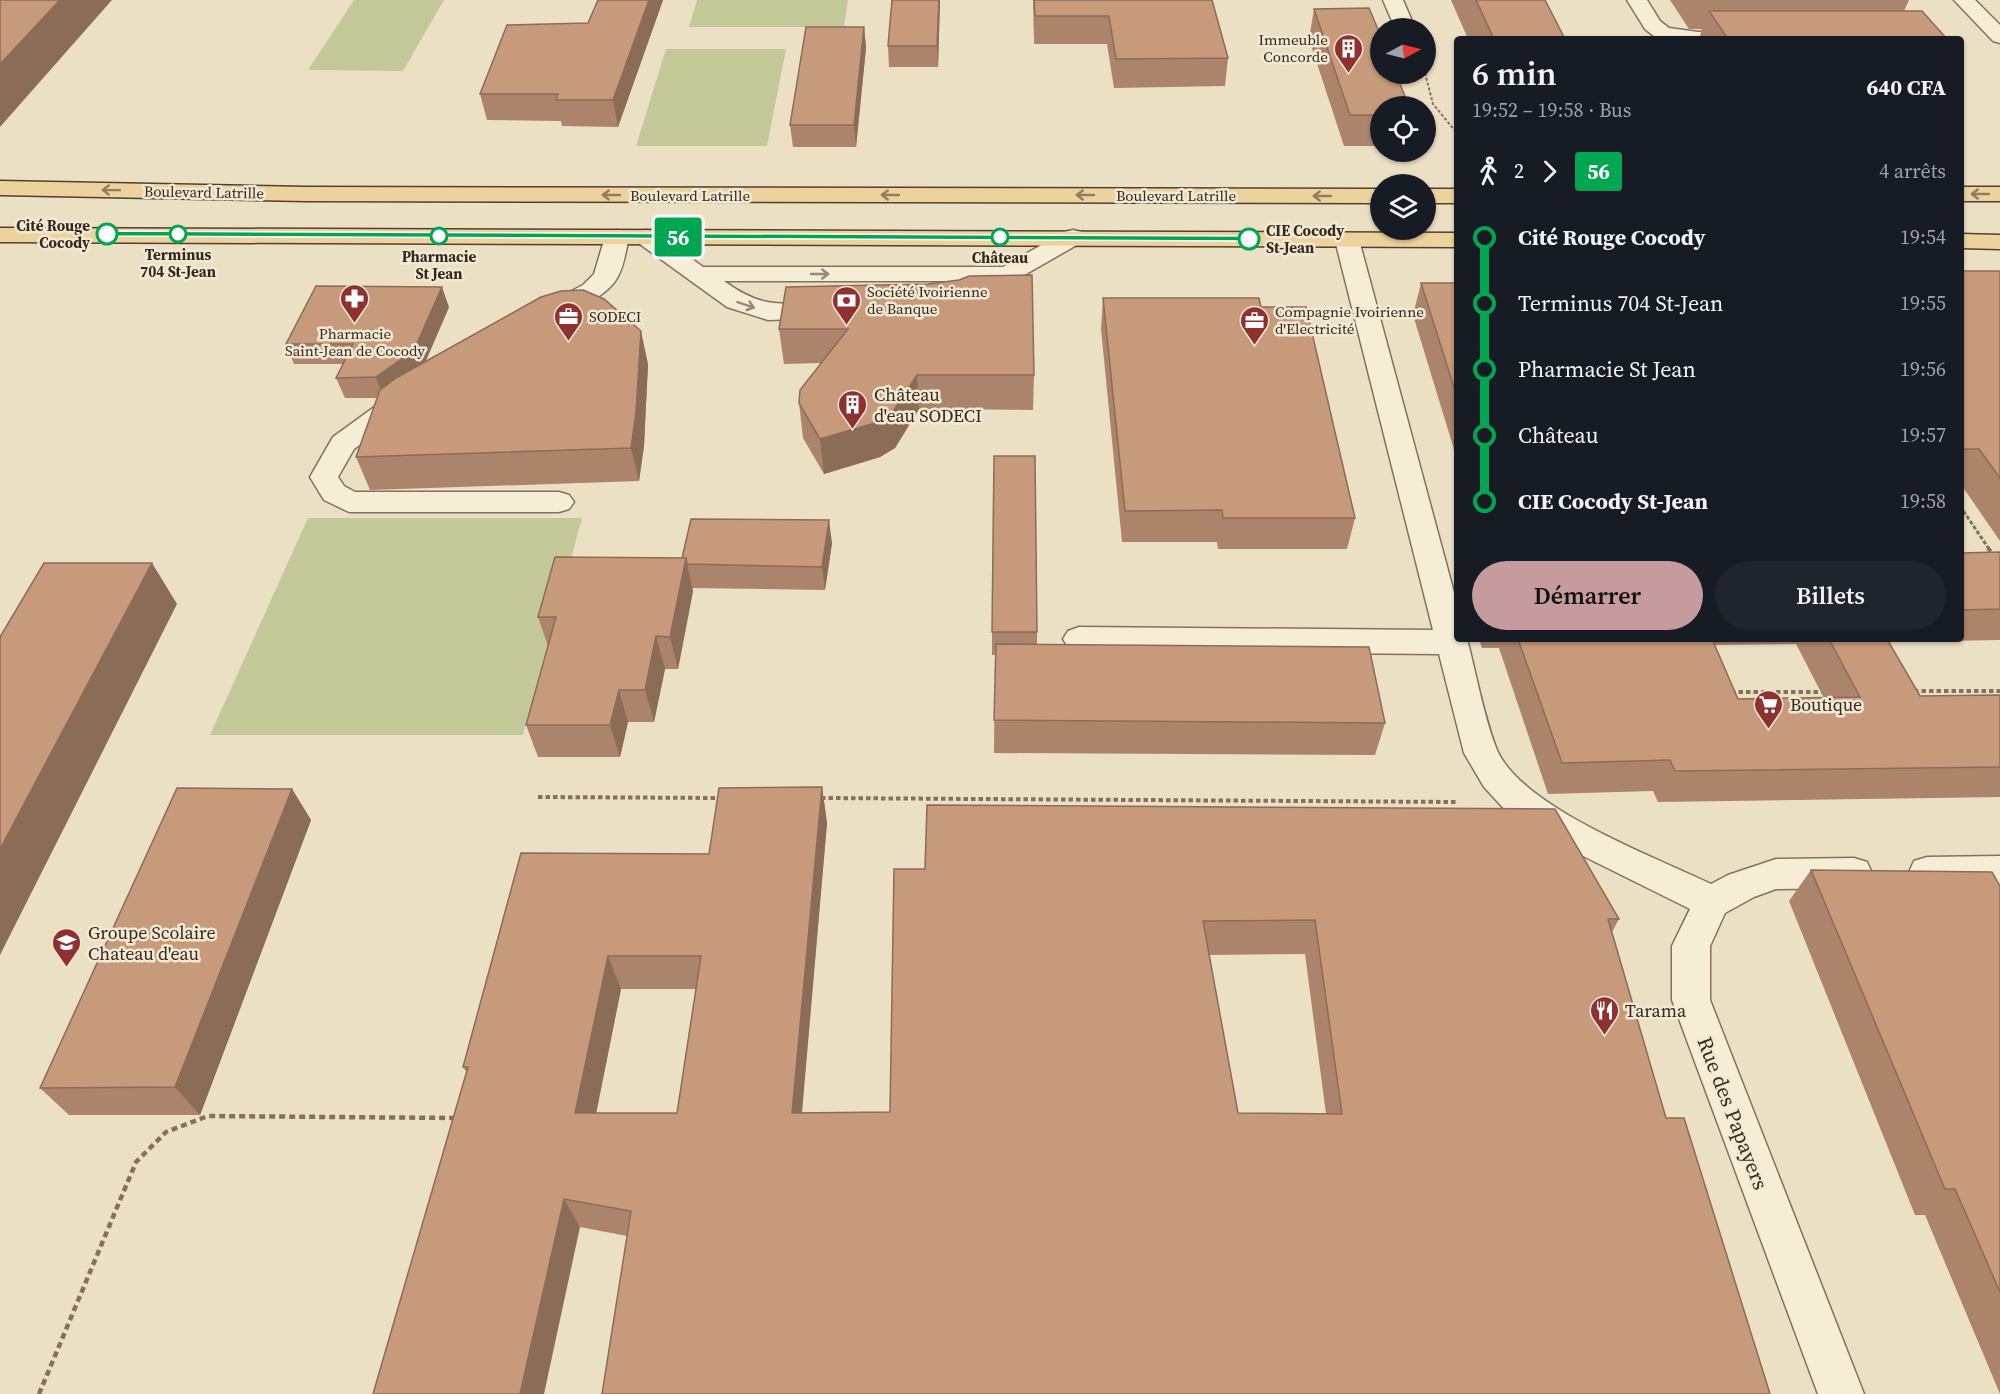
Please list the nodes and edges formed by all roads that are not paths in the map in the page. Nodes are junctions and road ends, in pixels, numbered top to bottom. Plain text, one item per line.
1 (1393, 0) edge
2 (1637, 0) edge
3 (1964, 0) edge
4 (1401, 18) edge
5 (1672, 36) edge
6 (2000, 37) edge
7 (0, 188) edge
8 (1964, 194) edge
9 (2000, 194) edge
10 (1370, 196) edge
11 (1436, 196) edge
12 (1454, 196) edge
13 (0, 235) edge
14 (617, 237) junction
15 (646, 237) junction
16 (1073, 237) junction
17 (1347, 240) junction
18 (1454, 240) edge
19 (1964, 241) edge
20 (2000, 242) edge
21 (698, 274) junction
22 (1010, 274) junction
23 (949, 304) edge
24 (848, 310) edge
25 (531, 322) edge
26 (428, 381) edge
27 (559, 502) dead end
28 (1079, 639) dead end
29 (1452, 642) junction
30 (2000, 871) edge
31 (1712, 902) junction
32 (1841, 1394) edge

1 - 4 street
2 - 5 street
3 - 6 street
10 -> 7 main road, Boulevard Latrille
9 -> 8 main road
11 - 12 main road
13 - 14 main road
14 - 15 main road
14 - 25 street
15 - 16 main road
15 - 21 street
16 - 17 main road
16 - 22 street
17 - 18 main road
17 - 29 street
19 - 20 main road
21 -> 22 street
21 -> 24 street
22 - 23 street
26 - 27 street
28 - 29 street
29 - 31 street
30 - 31 street
31 - 32 street, Rue des Papayers

